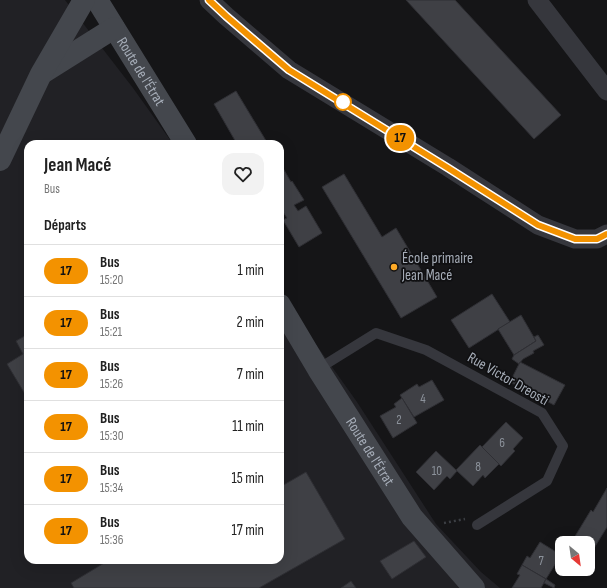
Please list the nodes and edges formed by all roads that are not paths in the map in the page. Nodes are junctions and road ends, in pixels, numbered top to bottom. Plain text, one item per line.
1 (84, 0) edge
2 (97, 0) edge
3 (209, 0) edge
4 (537, 0) edge
5 (114, 28) junction
6 (41, 74) junction
7 (607, 91) edge
8 (184, 140) edge
9 (0, 160) edge
10 (607, 234) edge
11 (284, 312) edge
12 (318, 369) junction
13 (478, 524) dead end
14 (474, 588) edge

1 - 6 main road
2 - 5 main road, Route de l'Étrat
3 - 10 street
4 - 7 street
5 - 6 main road
5 - 8 main road, Route de l'Étrat
6 - 9 main road
11 - 12 main road, Route de l'Étrat
12 - 13 lane, Rue Victor Dreosti
12 - 14 main road, Route de l'Étrat

